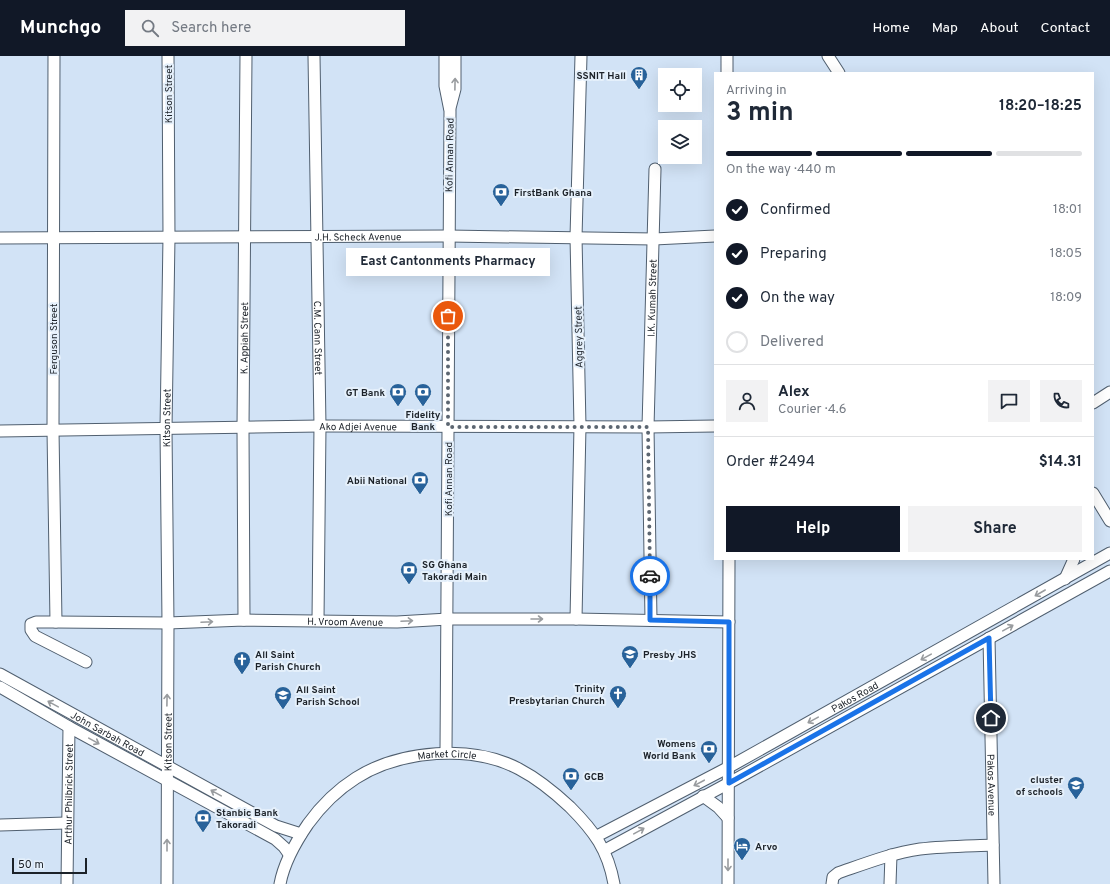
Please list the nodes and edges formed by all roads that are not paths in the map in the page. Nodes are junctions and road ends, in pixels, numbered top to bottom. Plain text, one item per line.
1 (54, 56) edge
2 (168, 56) edge
3 (246, 56) edge
4 (314, 56) edge
5 (444, 56) edge
6 (455, 56) edge
7 (581, 56) edge
8 (727, 56) edge
9 (828, 56) edge
10 (727, 72) edge
11 (838, 72) edge
12 (450, 111) junction
13 (655, 169) dead end
14 (448, 236) junction
15 (714, 236) edge
16 (169, 237) junction
17 (245, 237) junction
18 (317, 237) junction
19 (576, 237) junction
20 (0, 238) edge
21 (53, 238) junction
22 (654, 238) junction
23 (1110, 392) edge
24 (1094, 402) edge
25 (320, 426) junction
26 (580, 426) junction
27 (714, 426) edge
28 (448, 427) junction
29 (648, 427) junction
30 (243, 428) junction
31 (166, 429) junction
32 (53, 430) junction
33 (0, 431) edge
34 (1094, 495) edge
35 (1110, 521) edge
36 (1110, 553) edge
37 (729, 560) edge
38 (1074, 560) edge
39 (1110, 571) edge
40 (1065, 579) junction
41 (576, 618) junction
42 (244, 620) junction
43 (318, 620) junction
44 (448, 620) junction
45 (650, 620) junction
46 (56, 622) junction
47 (729, 622) junction
48 (168, 623) junction
49 (989, 638) junction
50 (86, 662) dead end
51 (0, 674) edge
52 (0, 687) edge
53 (69, 727) junction
54 (446, 752) junction
55 (166, 766) junction
56 (729, 767) junction
57 (167, 781) junction
58 (729, 783) junction
59 (703, 796) junction
60 (728, 818) junction
61 (66, 823) junction
62 (0, 825) edge
63 (301, 834) junction
64 (597, 836) junction
65 (993, 846) junction
66 (605, 850) junction
67 (290, 854) junction
68 (891, 855) junction
69 (66, 884) edge
70 (167, 884) edge
71 (280, 884) edge
72 (614, 884) edge
73 (728, 884) edge
74 (832, 884) edge
75 (890, 884) edge
76 (994, 884) edge

1 - 21 street, Ferguson Street
2 - 16 street, Kitson Street
3 - 17 street, K. Appiah Street
4 - 18 street, C.M. Cann Street
5 - 12 street, Kofi Annan Road
12 -> 6 street, Kofi Annan Road
7 - 19 street, Aggrey Street
8 - 10 street
9 - 11 street
12 - 14 street, Kofi Annan Road
13 - 22 street, I.K. Kumah Street
14 - 18 street, J.H. Scheck Avenue
14 - 19 street, J.H. Scheck Avenue
14 - 28 street, Kofi Annan Road
15 - 22 street, J.H. Scheck Avenue
16 - 17 street, J.H. Scheck Avenue
16 - 21 street, J.H. Scheck Avenue
16 - 31 street, Kitson Street
17 - 18 street, J.H. Scheck Avenue
17 - 30 street, K. Appiah Street
18 - 25 street, C.M. Cann Street
19 - 22 street, J.H. Scheck Avenue
19 - 26 street, Aggrey Street
20 - 21 street, J.H. Scheck Avenue
21 - 32 street, Ferguson Street
22 - 29 street, I.K. Kumah Street
23 - 24 street
25 - 28 street, Ako Adjei Avenue
25 - 30 street, Ako Adjei Avenue
25 - 43 street, C.M. Cann Street
26 - 28 street, Ako Adjei Avenue
26 - 29 street, Ako Adjei Avenue
26 - 41 street, Aggrey Street
27 - 29 street, Ako Adjei Avenue
28 - 44 street, Kofi Annan Road
29 - 45 street, I.K. Kumah Street
30 - 31 street, Ako Adjei Avenue
30 - 42 street, K. Appiah Street
31 - 32 street, Ako Adjei Avenue
31 - 48 street, Kitson Street
32 - 33 street, Ako Adjei Avenue
32 - 46 street, Ferguson Street
34 - 35 street
36 - 40 street, Pakos Road
37 - 47 street
38 - 40 street
49 -> 39 street, Pakos Road
40 -> 56 street, Pakos Road
44 -> 41 street, H. Vroom Avenue
41 - 45 street, H. Vroom Avenue
42 - 43 street, H. Vroom Avenue
48 -> 42 street, H. Vroom Avenue
43 -> 44 street, H. Vroom Avenue
44 - 54 street, Kofi Annan Road
45 - 47 street, H. Vroom Avenue
46 - 48 street, H. Vroom Avenue
46 - 50 street, H. Vroom Avenue
47 - 56 street
55 -> 48 street, Kitson Street
49 - 58 street, Pakos Road
49 - 65 street, Pakos Avenue
55 -> 51 street, John Sarbah Road
52 - 53 street, John Sarbah Road
53 -> 57 street, John Sarbah Road
53 - 61 street, Arthur Philbrick Street
54 - 63 street, Market Circle
54 - 64 street, Market Circle
55 - 57 street, Kitson Street
63 -> 55 street, John Sarbah Road
56 - 58 street
56 -> 64 street, Pakos Road
57 - 67 street, John Sarbah Road
70 -> 57 street, Kitson Street
58 - 59 street, Pakos Road
58 - 60 street
59 - 60 street
66 -> 59 street, Pakos Road
60 -> 73 street
61 - 62 street
61 - 69 street, Arthur Philbrick Street
63 - 67 street, Market Circle
64 - 66 street, Market Circle
65 - 68 street
65 - 76 street, Pakos Avenue
66 - 72 street, Market Circle
67 - 71 street, Market Circle
68 - 74 street
68 - 75 street

